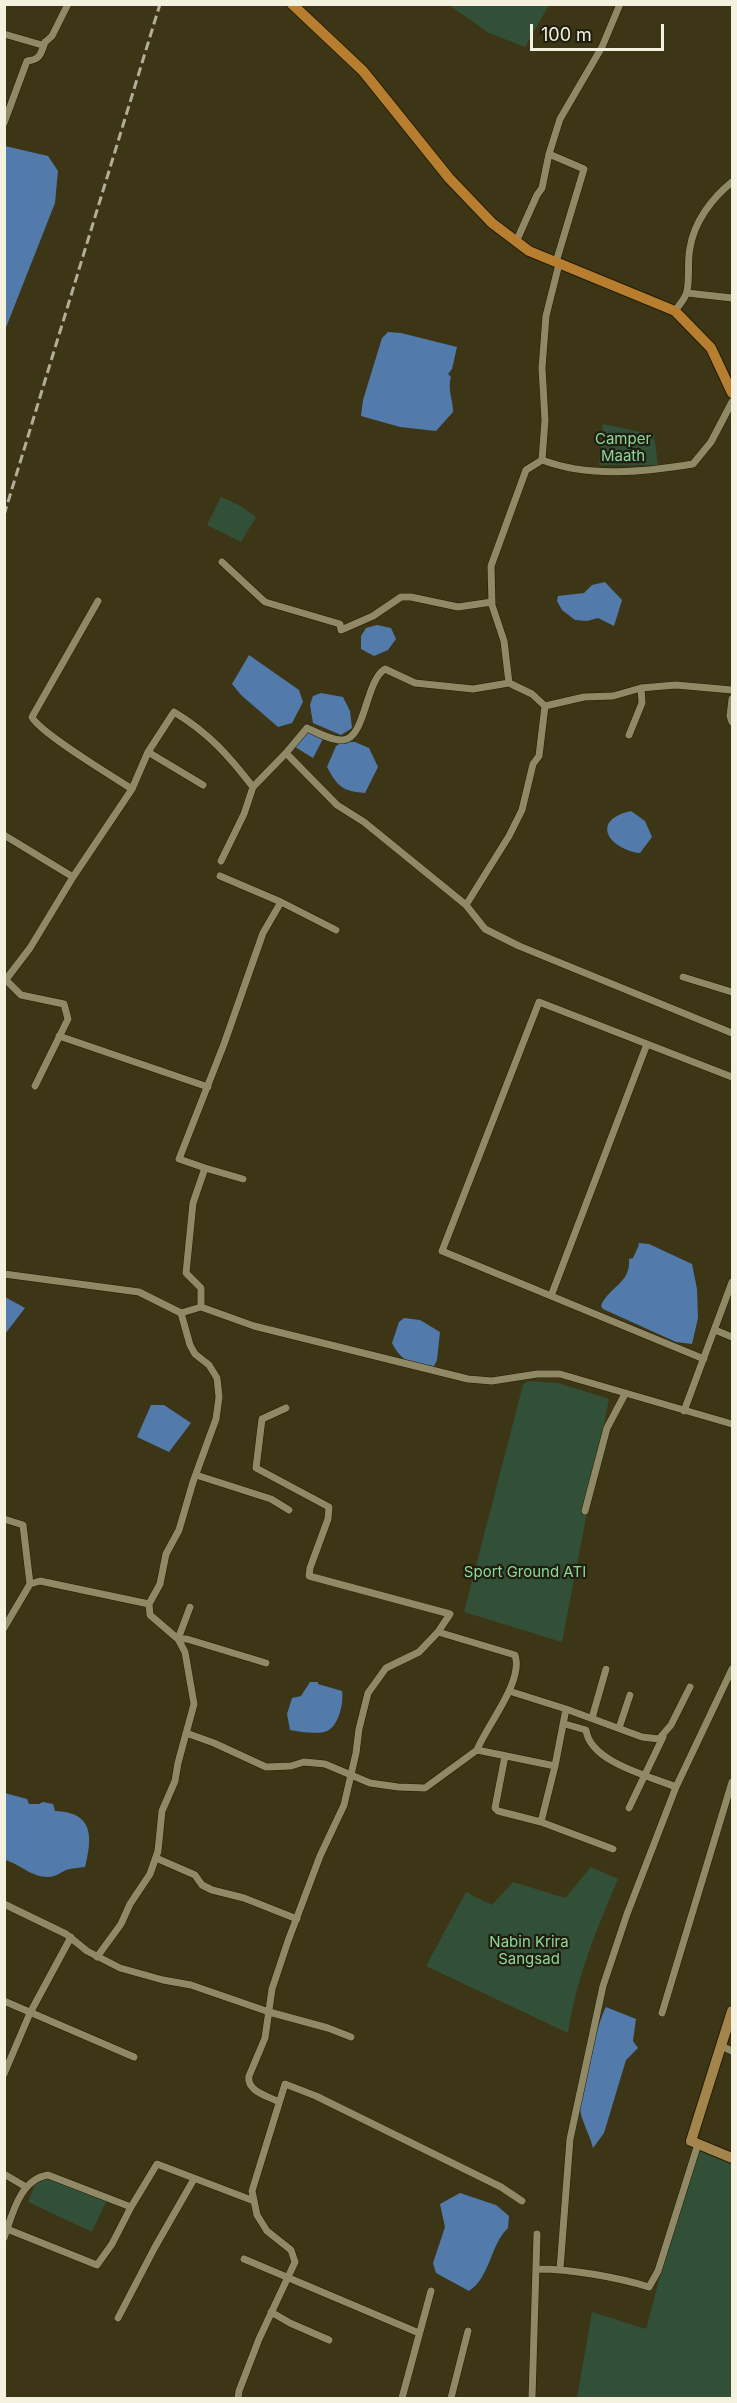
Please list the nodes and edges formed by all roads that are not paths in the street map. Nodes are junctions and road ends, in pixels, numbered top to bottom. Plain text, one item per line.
1 (68, 4) edge
2 (292, 4) edge
3 (620, 4) edge
4 (4, 34) edge
5 (45, 42) junction
6 (8, 100) edge
7 (4, 123) edge
8 (549, 154) junction
9 (732, 182) edge
10 (516, 242) junction
11 (558, 263) junction
12 (687, 293) junction
13 (732, 298) edge
14 (675, 311) junction
15 (732, 393) edge
16 (732, 402) edge
17 (542, 460) junction
18 (222, 562) dead end
19 (98, 601) dead end
20 (492, 602) junction
21 (509, 683) junction
22 (641, 688) junction
23 (732, 690) edge
24 (732, 699) edge
25 (545, 706) junction
26 (732, 722) edge
27 (629, 735) dead end
28 (148, 752) junction
29 (286, 753) junction
30 (203, 785) dead end
31 (253, 787) junction
32 (132, 789) junction
33 (4, 835) edge
34 (221, 861) dead end
35 (220, 876) dead end
36 (73, 877) junction
37 (281, 902) junction
38 (466, 905) junction
39 (336, 930) dead end
40 (683, 977) dead end
41 (6, 981) edge
42 (732, 992) edge
43 (732, 1033) edge
44 (59, 1036) junction
45 (647, 1044) junction
46 (732, 1077) edge
47 (35, 1086) dead end
48 (208, 1087) junction
49 (205, 1168) junction
50 (243, 1179) dead end
51 (4, 1274) edge
52 (732, 1282) edge
53 (551, 1296) junction
54 (201, 1307) junction
55 (181, 1313) junction
56 (715, 1330) junction
57 (732, 1337) edge
58 (704, 1359) junction
59 (625, 1394) junction
60 (286, 1408) dead end
61 (684, 1411) junction
62 (732, 1425) edge
63 (196, 1474) junction
64 (289, 1510) dead end
65 (585, 1511) dead end
66 (4, 1519) edge
67 (30, 1584) junction
68 (149, 1604) junction
69 (190, 1607) dead end
70 (4, 1628) edge
71 (438, 1632) junction
72 (178, 1639) junction
73 (266, 1663) dead end
74 (606, 1669) dead end
75 (732, 1669) edge
76 (690, 1687) dead end
77 (509, 1691) junction
78 (630, 1695) dead end
79 (566, 1709) junction
80 (592, 1718) junction
81 (565, 1724) junction
82 (619, 1728) junction
83 (186, 1733) junction
84 (664, 1735) junction
85 (477, 1750) junction
86 (505, 1756) junction
87 (555, 1767) junction
88 (351, 1774) junction
89 (645, 1774) junction
90 (732, 1782) edge
91 (676, 1787) junction
92 (629, 1808) dead end
93 (541, 1822) junction
94 (613, 1849) dead end
95 (156, 1858) junction
96 (4, 1904) edge
97 (297, 1919) junction
98 (71, 1937) junction
99 (98, 1957) junction
100 (4, 2001) edge
101 (732, 2011) edge
102 (269, 2012) junction
103 (30, 2013) junction
104 (662, 2013) dead end
105 (351, 2037) dead end
106 (722, 2046) junction
107 (732, 2051) edge
108 (134, 2057) dead end
109 (4, 2074) edge
110 (279, 2102) junction
111 (698, 2144) junction
112 (732, 2158) edge
113 (4, 2174) edge
114 (194, 2179) junction
115 (26, 2187) junction
116 (254, 2201) junction
117 (522, 2201) dead end
118 (130, 2207) junction
119 (8, 2229) junction
120 (537, 2234) dead end
121 (4, 2238) edge
122 (244, 2259) dead end
123 (537, 2269) junction
124 (560, 2269) junction
125 (287, 2277) junction
126 (431, 2290) dead end
127 (271, 2312) junction
128 (118, 2318) dead end
129 (468, 2331) dead end
130 (419, 2333) junction
131 (328, 2340) dead end
132 (238, 2398) edge
133 (402, 2398) edge
134 (451, 2398) edge
135 (532, 2398) edge

1 - 5 street
2 - 10 main road
3 - 8 street
4 - 5 street
5 - 6 street
6 - 7 street
8 - 10 street
8 - 11 street
9 - 12 street
10 - 11 main road
11 - 14 main road
11 - 17 street
12 - 13 street
12 - 14 street
14 - 15 main road
16 - 17 street
17 - 20 street
18 - 20 street
19 - 32 street
20 - 21 street
21 - 25 street
21 - 29 street
22 - 23 street
22 - 25 street
22 - 27 street
24 - 26 street
25 - 38 street
28 - 30 street
28 - 31 street
28 - 32 street
29 - 31 street
29 - 38 street
31 - 34 street
32 - 36 street
33 - 36 street
35 - 37 street
36 - 41 street
37 - 39 street
37 - 48 street
38 - 43 street
40 - 42 street
41 - 44 street
44 - 47 street
44 - 48 street
45 - 46 street
45 - 53 street
45 - 53 street
48 - 49 street
49 - 50 street
49 - 54 street
51 - 55 street
52 - 56 street
53 - 58 street
54 - 55 street
54 - 59 street
55 - 63 street
56 - 57 street
56 - 58 street
58 - 61 street
59 - 61 street
59 - 65 street
60 - 71 street
61 - 62 street
63 - 64 street
63 - 68 street
66 - 67 street
67 - 68 street
67 - 70 street
68 - 72 street
69 - 72 street
71 - 77 street
71 - 88 street
72 - 73 street
72 - 83 street
74 - 80 street
75 - 91 street
76 - 84 street
77 - 79 street
77 - 85 street
78 - 82 street
79 - 80 street
79 - 81 street
80 - 82 street
81 - 87 street
81 - 89 street
82 - 84 street
83 - 88 street
83 - 95 street
84 - 89 street
85 - 86 street
85 - 88 street
86 - 87 street
86 - 93 street
87 - 93 street
88 - 97 street
89 - 91 street
89 - 92 street
90 - 104 street
91 - 124 street
93 - 94 street
95 - 97 street
95 - 99 street
96 - 98 street
97 - 102 street
98 - 99 street
98 - 103 street
99 - 102 street
100 - 103 street
101 - 106 street
102 - 105 street
102 - 110 street
103 - 108 street
103 - 109 street
106 - 107 street
106 - 111 street
110 - 116 street
110 - 117 street
111 - 112 street
111 - 124 street
113 - 115 street
114 - 116 street
114 - 118 street
114 - 128 street
115 - 118 street
115 - 119 street
116 - 125 street
118 - 119 street
119 - 121 street
120 - 123 street
122 - 125 street
123 - 124 street
123 - 135 street
125 - 127 street
125 - 130 street
126 - 130 street
127 - 131 street
127 - 132 street
129 - 134 street
130 - 133 street

